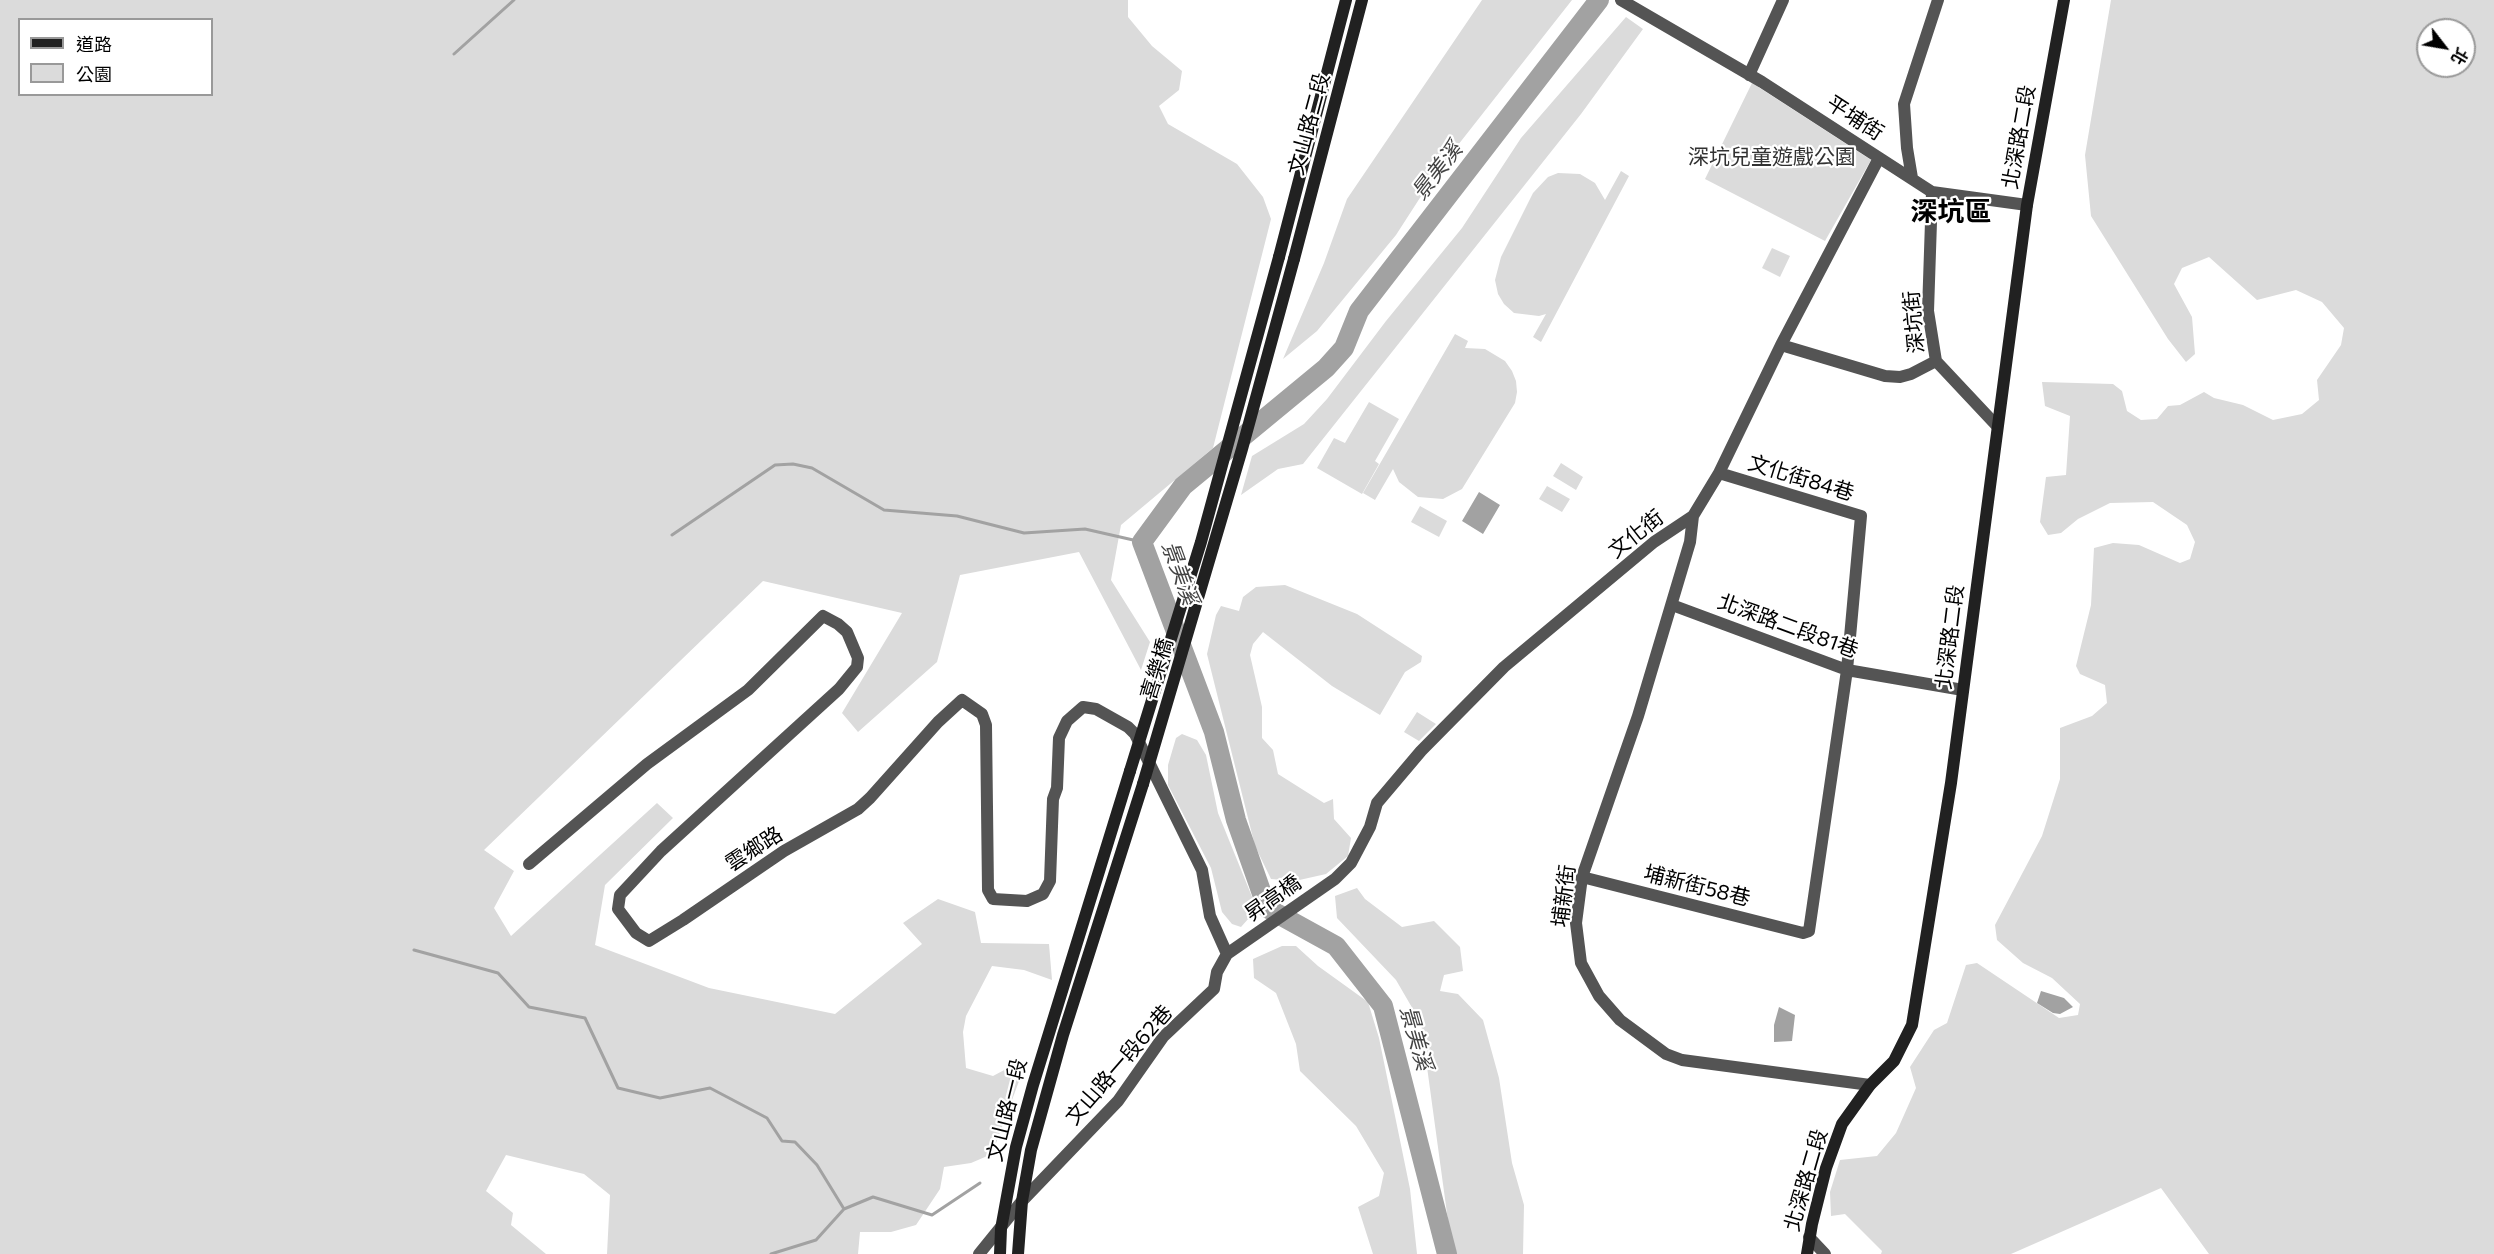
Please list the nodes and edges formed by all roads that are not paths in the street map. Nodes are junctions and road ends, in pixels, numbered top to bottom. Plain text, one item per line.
1 (1346, 0) edge
2 (1362, 0) edge
3 (1621, 0) edge
4 (1783, 0) edge
5 (1938, 0) edge
6 (2064, 0) edge
7 (1749, 75) junction
8 (1879, 158) junction
9 (1912, 178) junction
10 (1932, 192) junction
11 (2027, 205) junction
12 (1279, 257) joint
13 (1294, 259) joint
14 (1781, 345) junction
15 (1936, 361) junction
16 (1997, 426) junction
17 (1719, 474) junction
18 (1693, 516) junction
19 (1672, 605) junction
20 (1847, 670) junction
21 (1963, 690) junction
22 (529, 864) dead end
23 (1582, 877) junction
24 (1335, 879) joint
25 (1231, 951) junction
26 (1065, 978) joint
27 (1078, 984) joint
28 (1870, 1085) junction
29 (1022, 1201) junction
30 (1001, 1229) junction
31 (1809, 1237) junction
32 (979, 1254) edge
33 (1000, 1254) edge
34 (1018, 1254) edge
35 (1807, 1254) edge
36 (1825, 1254) edge

1 - 12 main road, 文山路二段
2 - 13 main road, 文山路二段
3 - 7 street, 平埔街
4 - 7 street
5 - 9 street
6 - 11 main road, 北深路二段
7 - 8 street, 平埔街
8 - 9 street, 平埔街
8 - 14 street, 文化街
9 - 10 street, 平埔街
10 - 11 street, 平埔街
10 - 15 street, 深坑街
11 - 16 main road, 北深路二段
12 - 26 main road, 喜樂橋, bridge
13 - 27 main road, 喜樂橋, bridge
14 - 15 street
14 - 17 street, 文化街
15 - 16 street, 深坑街
16 - 21 main road, 北深路二段
17 - 18 street, 文化街
17 - 20 street, 文化街84巷
18 - 19 street, 埔新街
18 - 24 street, 文化街
19 - 20 street, 北深路二段81巷
19 - 23 street, 埔新街
20 - 21 street, 北深路二段81巷
20 - 23 street, 埔新街58巷
21 - 28 main road, 北深路二段
22 - 25 street, 雲鄉路
23 - 28 street, 埔新街
24 - 25 street, 昇高橋
25 - 29 street, 文山路一段62巷
26 - 30 main road, 文山路一段
27 - 29 main road, 文山路一段
28 - 31 main road, 北深路二段
29 - 30 street, 文山路一段62巷
29 - 34 main road, 文山路一段
30 - 32 street, 文山路一段62巷
30 - 33 main road, 文山路一段
31 - 35 main road, 北深路二段
31 - 36 street

